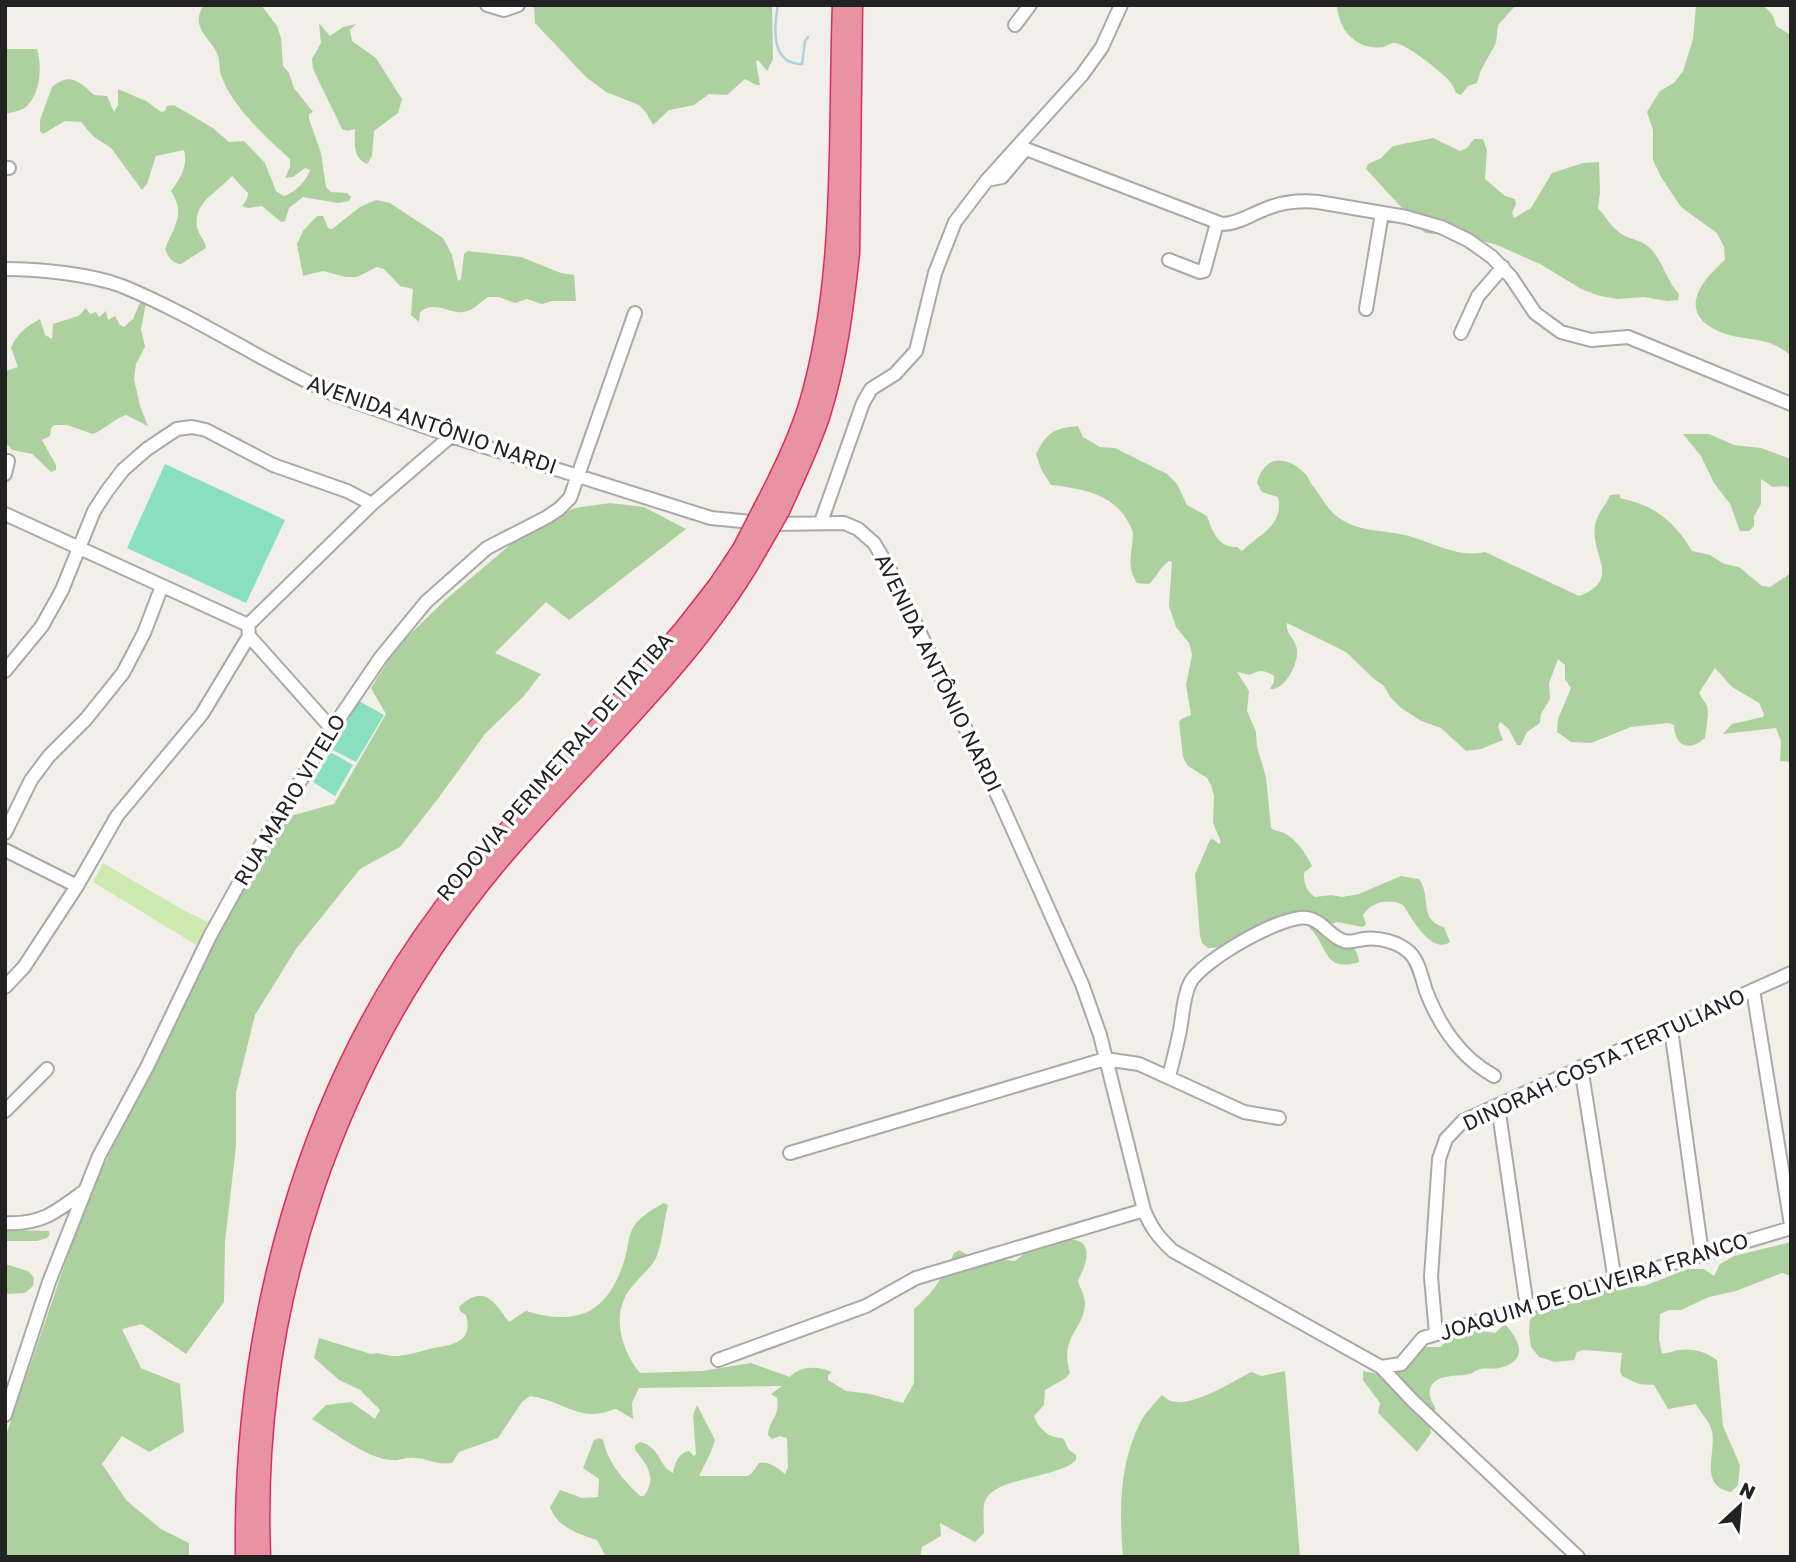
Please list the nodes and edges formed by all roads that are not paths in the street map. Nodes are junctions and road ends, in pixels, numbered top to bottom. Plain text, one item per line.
1 (487, 5) edge
2 (835, 5) edge
3 (842, 5) edge
4 (853, 5) edge
5 (1030, 5) edge
6 (1121, 5) edge
7 (516, 6) edge
8 (1015, 24) dead end
9 (839, 31) junction
10 (1054, 106) junction
11 (1026, 149) junction
12 (987, 180) junction
13 (1382, 213) junction
14 (1217, 223) junction
15 (1169, 260) dead end
16 (1503, 267) junction
17 (5, 269) edge
18 (1366, 309) dead end
19 (635, 313) dead end
20 (1461, 333) dead end
21 (1791, 404) edge
22 (452, 436) junction
23 (578, 477) junction
24 (372, 504) junction
25 (771, 509) junction
26 (5, 514) edge
27 (821, 522) junction
28 (80, 548) junction
29 (750, 550) junction
30 (162, 586) junction
31 (249, 630) junction
32 (5, 671) edge
33 (332, 729) junction
34 (5, 833) edge
35 (5, 850) edge
36 (77, 886) junction
37 (1791, 973) edge
38 (5, 987) edge
39 (1753, 990) junction
40 (1671, 1029) junction
41 (1105, 1059) junction
42 (1581, 1067) junction
43 (47, 1069) dead end
44 (1169, 1076) junction
45 (1494, 1076) dead end
46 (1497, 1106) junction
47 (5, 1111) edge
48 (1279, 1118) dead end
49 (790, 1153) dead end
50 (85, 1192) junction
51 (1144, 1210) junction
52 (5, 1223) edge
53 (1791, 1226) edge
54 (1702, 1254) junction
55 (1615, 1280) junction
56 (1527, 1307) junction
57 (1436, 1334) junction
58 (718, 1360) dead end
59 (1381, 1367) junction
60 (7, 1398) edge
61 (5, 1415) edge
62 (245, 1557) edge
63 (261, 1557) edge
64 (1578, 1557) edge

1 - 7 street
2 - 9 highway
3 - 9 highway, RODOVIA PERIMETRAL DE ITATIBA
4 - 25 highway, RODOVIA PERIMETRAL DE ITATIBA
5 - 8 street
6 - 10 street
9 - 25 highway, RODOVIA PERIMETRAL DE ITATIBA
10 - 11 street
10 - 12 street
11 - 12 street
11 - 14 street
12 - 27 street
13 - 14 street
13 - 16 street
13 - 18 street
14 - 15 street
16 - 20 street
16 - 21 street
17 - 22 street, AVENIDA ANTÔNIO NARDI
19 - 23 street, RUA MARIO VITELO
22 - 23 street, AVENIDA ANTÔNIO NARDI
22 - 24 street
23 - 27 street, AVENIDA ANTÔNIO NARDI
23 - 33 street, RUA MARIO VITELO
24 - 28 street
24 - 31 street
25 - 29 highway, RODOVIA PERIMETRAL DE ITATIBA, bridge
26 - 28 street
27 - 41 street, AVENIDA ANTÔNIO NARDI
28 - 30 street
28 - 32 street
29 - 62 highway, RODOVIA PERIMETRAL DE ITATIBA
29 - 63 highway, RODOVIA PERIMETRAL DE ITATIBA
30 - 31 street
30 - 34 street
31 - 33 street
31 - 36 street
33 - 50 street, RUA MARIO VITELO
35 - 36 street
36 - 38 street
37 - 39 street, DINORAH COSTA TERTULIANO
39 - 40 street, DINORAH COSTA TERTULIANO
39 - 53 street
40 - 42 street, DINORAH COSTA TERTULIANO
40 - 54 street
41 - 44 street
41 - 49 street
41 - 51 street, AVENIDA ANTÔNIO NARDI
42 - 46 street, DINORAH COSTA TERTULIANO
42 - 55 street
43 - 47 street
44 - 45 street
44 - 48 street
46 - 56 street
46 - 57 street, DINORAH COSTA TERTULIANO
50 - 52 street
50 - 60 street, RUA MARIO VITELO
51 - 58 street
51 - 59 street, AVENIDA ANTÔNIO NARDI
53 - 54 street, JOAQUIM DE OLIVEIRA FRANCO
54 - 55 street, JOAQUIM DE OLIVEIRA FRANCO
55 - 56 street, JOAQUIM DE OLIVEIRA FRANCO
56 - 57 street, JOAQUIM DE OLIVEIRA FRANCO
57 - 59 street, JOAQUIM DE OLIVEIRA FRANCO
59 - 64 street
60 - 61 street, RUA MARIO VITELO

